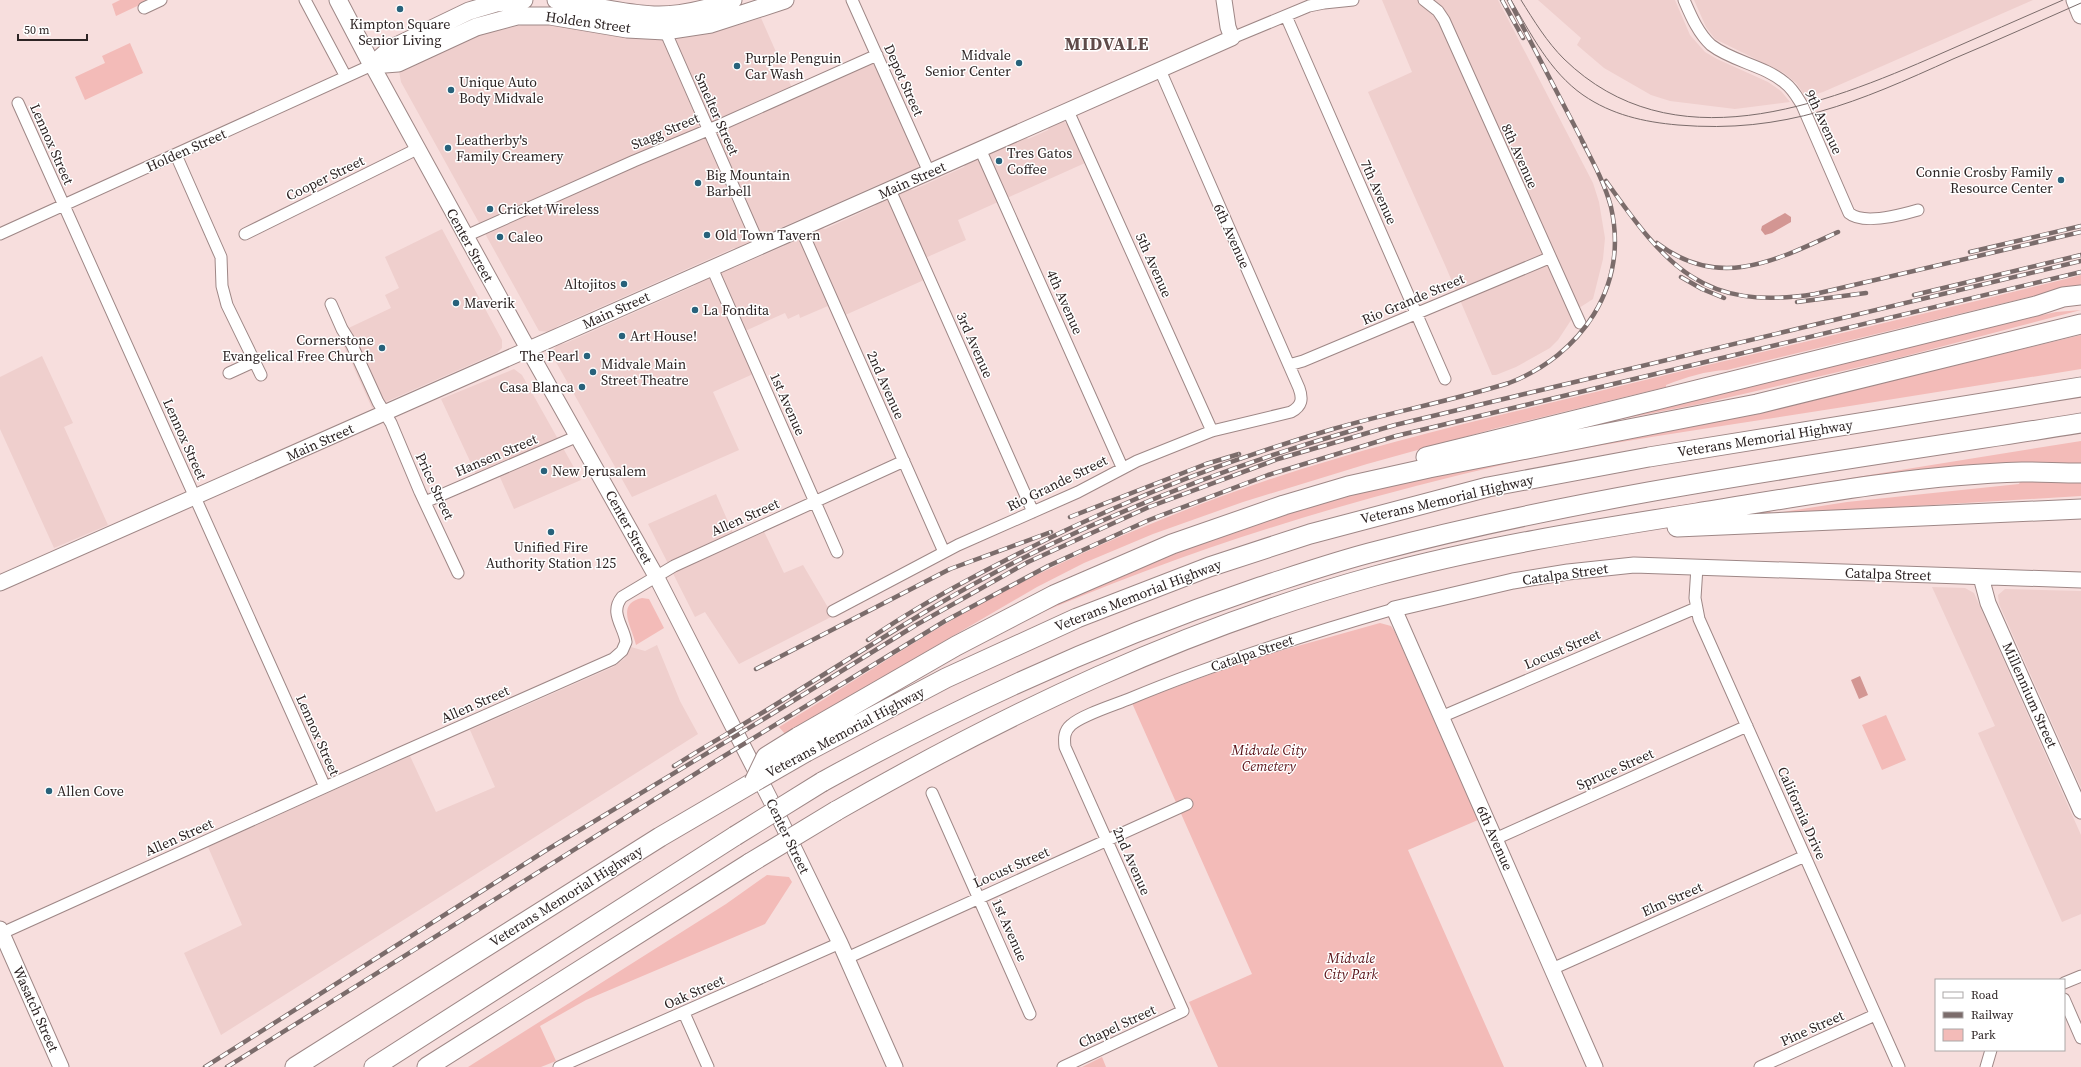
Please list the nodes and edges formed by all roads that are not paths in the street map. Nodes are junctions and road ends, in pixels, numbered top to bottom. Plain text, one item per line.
1 (161, 0) edge
2 (305, 0) edge
3 (338, 0) edge
4 (524, 0) edge
5 (556, 0) edge
6 (733, 0) edge
7 (785, 0) edge
8 (852, 0) edge
9 (1224, 0) edge
10 (1353, 0) edge
11 (1684, 0) edge
12 (2075, 0) edge
13 (495, 2) edge
14 (1427, 2) edge
15 (144, 8) dead end
16 (658, 15) junction
17 (2081, 15) edge
18 (1286, 16) junction
19 (665, 31) junction
20 (1232, 38) junction
21 (877, 55) junction
22 (372, 65) junction
23 (1160, 70) junction
24 (346, 77) junction
25 (18, 103) dead end
26 (1068, 110) junction
27 (708, 130) junction
28 (417, 149) junction
29 (980, 149) junction
30 (176, 155) junction
31 (929, 172) junction
32 (890, 190) junction
33 (64, 206) junction
34 (1918, 210) dead end
35 (801, 229) junction
36 (0, 234) edge
37 (245, 234) dead end
38 (466, 236) junction
39 (760, 247) junction
40 (1549, 258) junction
41 (712, 268) junction
42 (2081, 295) edge
43 (2081, 303) edge
44 (331, 304) dead end
45 (2036, 306) junction
46 (1416, 314) junction
47 (1580, 323) dead end
48 (2073, 326) edge
49 (528, 349) junction
50 (253, 362) junction
51 (1288, 365) junction
52 (229, 373) dead end
53 (261, 375) dead end
54 (1445, 379) dead end
55 (2081, 387) edge
56 (1301, 403) joint
57 (384, 413) junction
58 (2081, 423) edge
59 (1212, 431) junction
60 (578, 436) junction
61 (904, 461) junction
62 (1122, 467) junction
63 (2081, 473) edge
64 (195, 497) junction
65 (425, 502) junction
66 (815, 502) junction
67 (2081, 508) edge
68 (1033, 512) junction
69 (1204, 532) junction
70 (1531, 540) junction
71 (837, 552) dead end
72 (944, 552) junction
73 (1697, 567) junction
74 (458, 573) dead end
75 (656, 576) junction
76 (1981, 577) junction
77 (2081, 580) edge
78 (0, 583) edge
79 (1696, 608) junction
80 (1394, 609) junction
81 (833, 611) dead end
82 (1441, 716) junction
83 (1072, 723) joint
84 (1747, 726) junction
85 (802, 744) junction
86 (325, 787) junction
87 (932, 793) dead end
88 (1187, 804) dead end
89 (2081, 811) edge
90 (1495, 839) junction
91 (1107, 840) junction
92 (1805, 856) junction
93 (979, 898) junction
94 (1, 932) edge
95 (840, 944) junction
96 (847, 958) junction
97 (1552, 969) junction
98 (2081, 976) edge
99 (2065, 983) edge
100 (2065, 1001) edge
101 (1183, 1011) joint
102 (684, 1013) junction
103 (1030, 1014) dead end
104 (1875, 1016) junction
105 (2081, 1038) edge
106 (1991, 1051) edge
107 (61, 1067) edge
108 (296, 1067) edge
109 (374, 1067) edge
110 (427, 1067) edge
111 (559, 1067) edge
112 (708, 1067) edge
113 (895, 1067) edge
114 (1063, 1067) edge
115 (1595, 1067) edge
116 (1760, 1067) edge
117 (1899, 1067) edge
118 (1986, 1067) edge

1 - 15 street
2 - 24 street
3 - 22 main road, Center Street
4 - 13 main road, Holden Street
5 - 16 main road, Holden Street
6 - 16 main road, Holden Street
7 - 19 main road, Holden Street
8 - 21 street, Depot Street
9 - 20 street
10 - 18 street, Main Street
11 - 34 street, 9th Avenue
12 - 17 main road
13 - 22 main road, Holden Street
14 - 40 street, 8th Avenue
16 - 19 street, Smelter Street
18 - 20 street, Main Street
18 - 46 street, 7th Avenue
19 - 22 main road, Holden Street
19 - 27 street, Smelter Street
20 - 23 street, Main Street
21 - 27 street, Stagg Street
21 - 31 street, Depot Street
22 - 24 street, Holden Street
22 - 28 street, Center Street
23 - 26 street, Main Street
23 - 51 street, 6th Avenue
24 - 30 street, Holden Street
25 - 33 street, Lennox Street
26 - 29 street, Main Street
26 - 59 street, 5th Avenue
27 - 38 street, Stagg Street
27 - 39 street, Smelter Street
28 - 37 street, Cooper Street
28 - 38 street, Center Street
29 - 31 street, Main Street
29 - 62 street, 4th Avenue
30 - 33 street, Holden Street
30 - 50 street
31 - 32 street, Main Street
32 - 35 street, Main Street
32 - 68 street, 3rd Avenue
33 - 36 street, Holden Street
33 - 64 street, Lennox Street
35 - 39 street, Main Street
35 - 61 street, 2nd Avenue
38 - 49 street, Center Street
39 - 41 street, Main Street
40 - 46 street, Rio Grande Street
40 - 47 street, 8th Avenue
41 - 49 street, Main Street
41 - 66 street, 1st Avenue
42 - 45 highway
43 - 45 highway
44 - 57 street, Price Street
45 - 69 highway
46 - 51 street, Rio Grande Street
46 - 54 street, 7th Avenue
48 - 69 highway
49 - 57 street, Main Street
49 - 60 street, Center Street
50 - 52 street
50 - 53 street
51 - 56 street, 6th Avenue
55 - 85 highway, Veterans Memorial Highway
56 - 59 street, Rio Grande Street
57 - 64 street, Main Street
57 - 65 street, Price Street
58 - 109 highway, bridge
59 - 62 street, Rio Grande Street
60 - 65 street, Hansen Street
60 - 75 street, Center Street
61 - 66 street, Allen Street
61 - 72 street, 2nd Avenue
62 - 68 street, Rio Grande Street
63 - 70 highway
64 - 78 street, Main Street
64 - 86 street, Lennox Street
65 - 74 street, Price Street
66 - 71 street, 1st Avenue
66 - 75 street, Allen Street
67 - 70 highway
68 - 72 street, Rio Grande Street
69 - 85 highway
70 - 110 highway, bridge
72 - 81 street, Rio Grande Street
73 - 76 street, Catalpa Street
73 - 79 street, California Drive
73 - 80 street, Catalpa Street
75 - 86 street, Allen Street
75 - 95 street, Center Street
76 - 77 street, Catalpa Street
76 - 89 street, Millennium Street
79 - 82 street, Locust Street
79 - 84 street, California Drive
80 - 82 street, 6th Avenue
80 - 83 street, Catalpa Street
82 - 90 street, 6th Avenue
83 - 91 street, 2nd Avenue
84 - 90 street, Spruce Street
84 - 92 street, California Drive
85 - 108 highway, Veterans Memorial Highway, bridge
86 - 94 street, Allen Street
87 - 93 street, 1st Avenue
88 - 91 street, Locust Street
90 - 97 street, 6th Avenue
91 - 93 street, Locust Street
91 - 101 street, 2nd Avenue
92 - 97 street, Elm Street
92 - 104 street, California Drive
93 - 96 street, Locust Street
93 - 103 street, 1st Avenue
94 - 107 street, Wasatch Street
95 - 96 street, Center Street
95 - 102 street, Oak Street
96 - 113 street, Center Street
97 - 115 street, 6th Avenue
98 - 99 street
100 - 105 street
101 - 114 street, Chapel Street
102 - 111 street, Oak Street
102 - 112 street
104 - 116 street, Pine Street
104 - 117 street, California Drive
106 - 118 street

